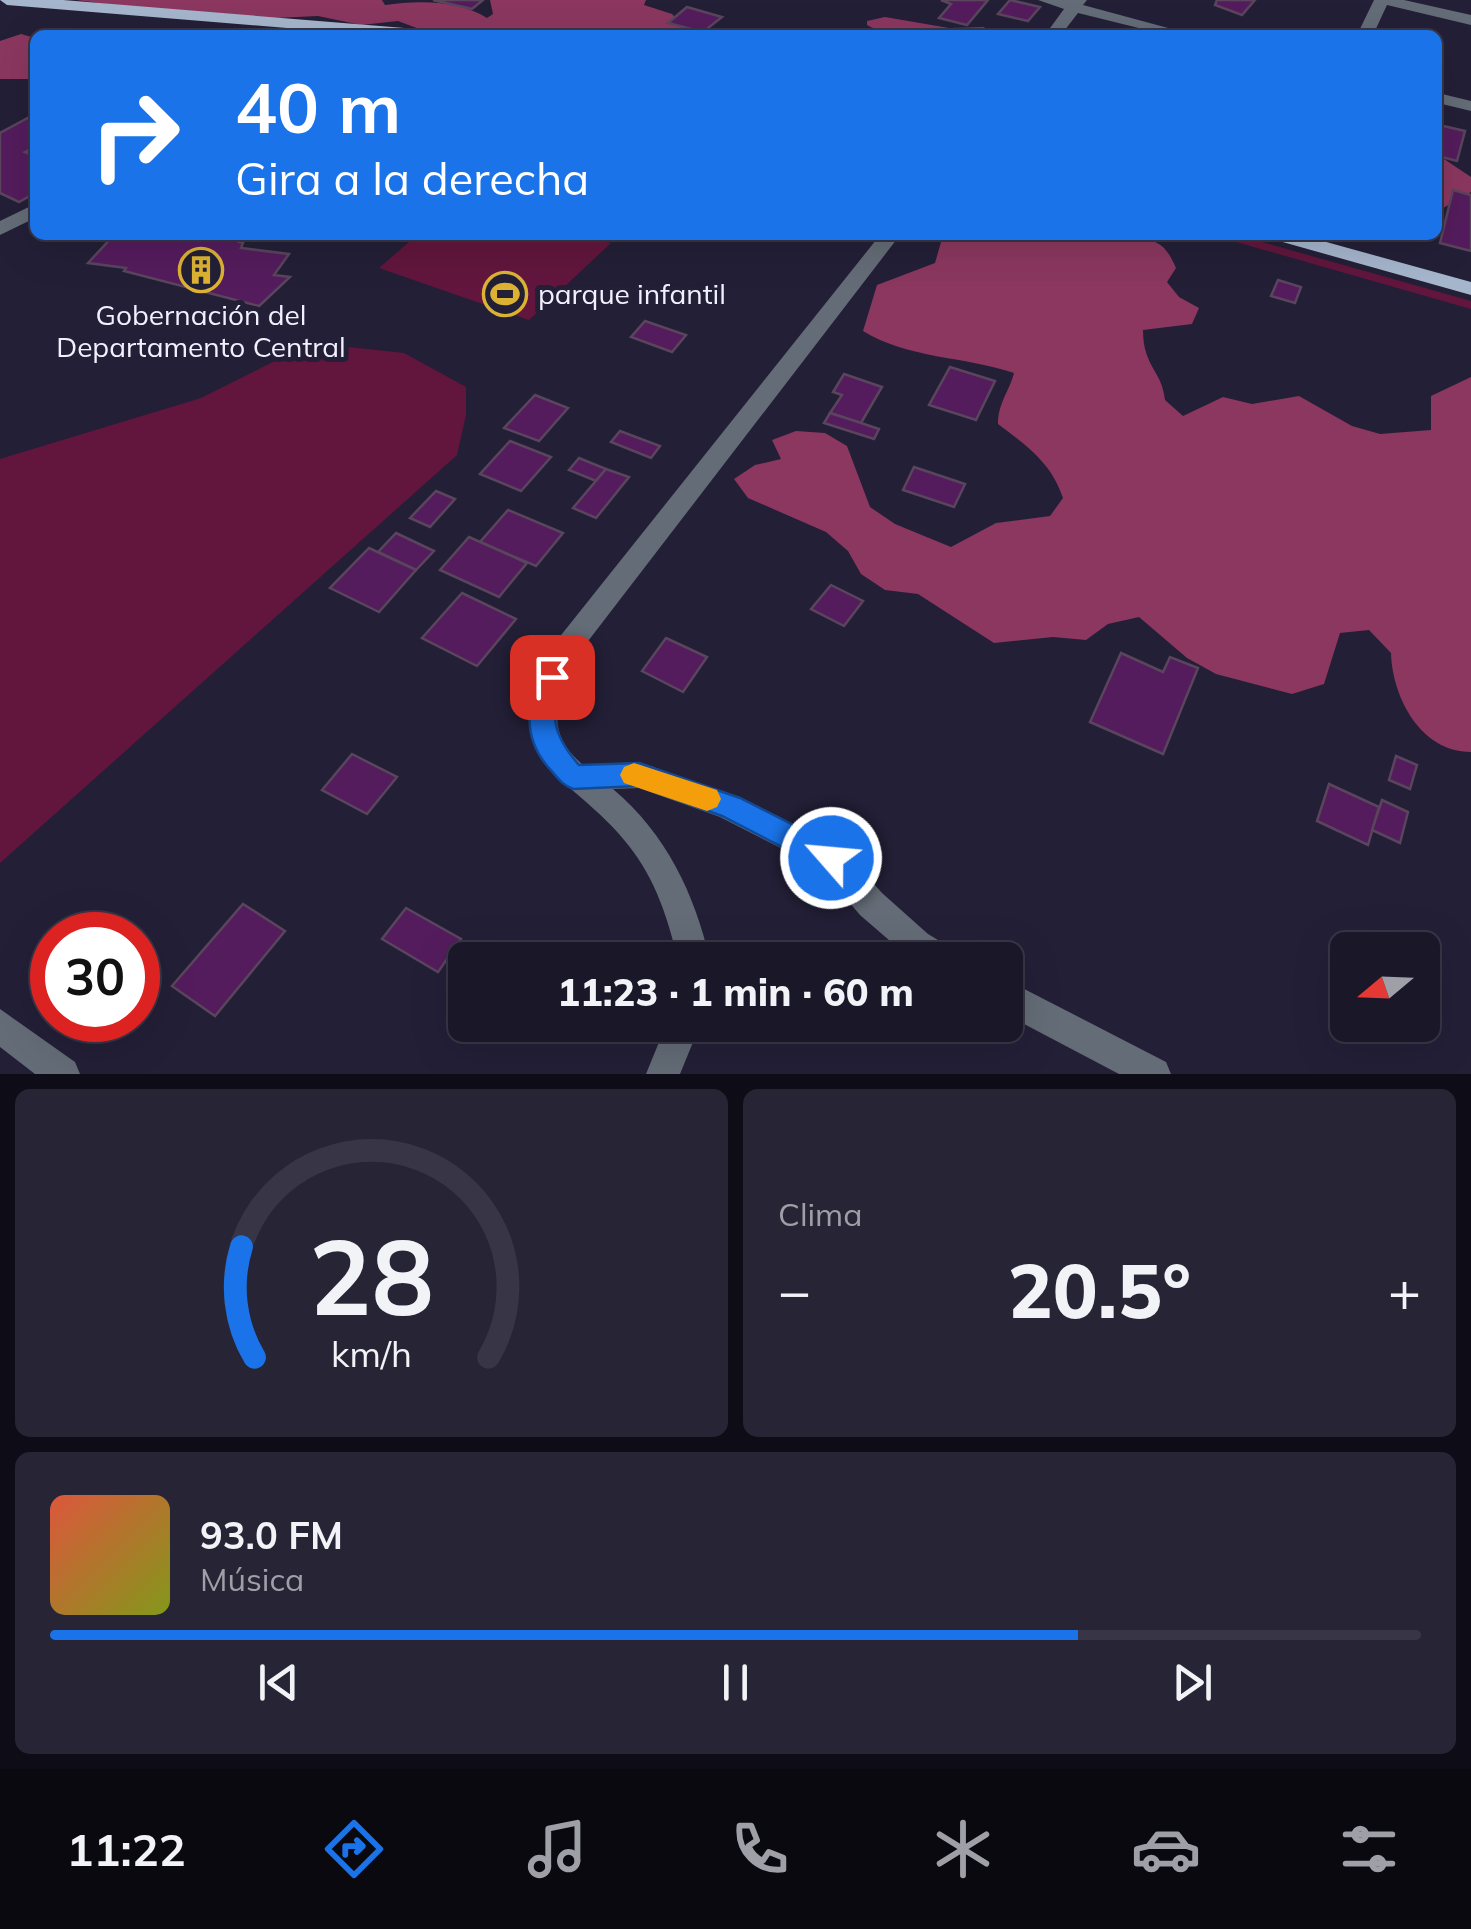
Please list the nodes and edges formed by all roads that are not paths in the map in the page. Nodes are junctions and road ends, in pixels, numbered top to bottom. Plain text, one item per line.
1 (7, 0) edge
2 (1046, 0) edge
3 (1383, 0) edge
4 (1076, 3) edge
5 (1471, 20) edge
6 (333, 24) junction
7 (325, 30) edge
8 (386, 30) edge
9 (1057, 30) edge
10 (1169, 30) edge
11 (1368, 30) edge
12 (1442, 99) edge
13 (1471, 106) edge
14 (30, 213) edge
15 (0, 230) edge
16 (886, 240) edge
17 (1298, 240) edge
18 (1471, 289) edge
19 (573, 778) junction
20 (690, 942) edge
21 (914, 942) edge
22 (1023, 1005) edge
23 (0, 1026) edge
24 (676, 1042) edge
25 (64, 1074) edge
26 (663, 1074) edge
27 (1154, 1074) edge

1 - 6 main road
2 - 4 street
3 - 5 street
3 - 11 street
4 - 9 street
4 - 10 street
6 - 7 street
6 - 8 main road
12 - 13 street
14 - 15 street
16 - 19 street
17 - 18 main road
19 - 20 street
19 - 21 street
22 - 27 street
23 - 25 street
24 - 26 street

